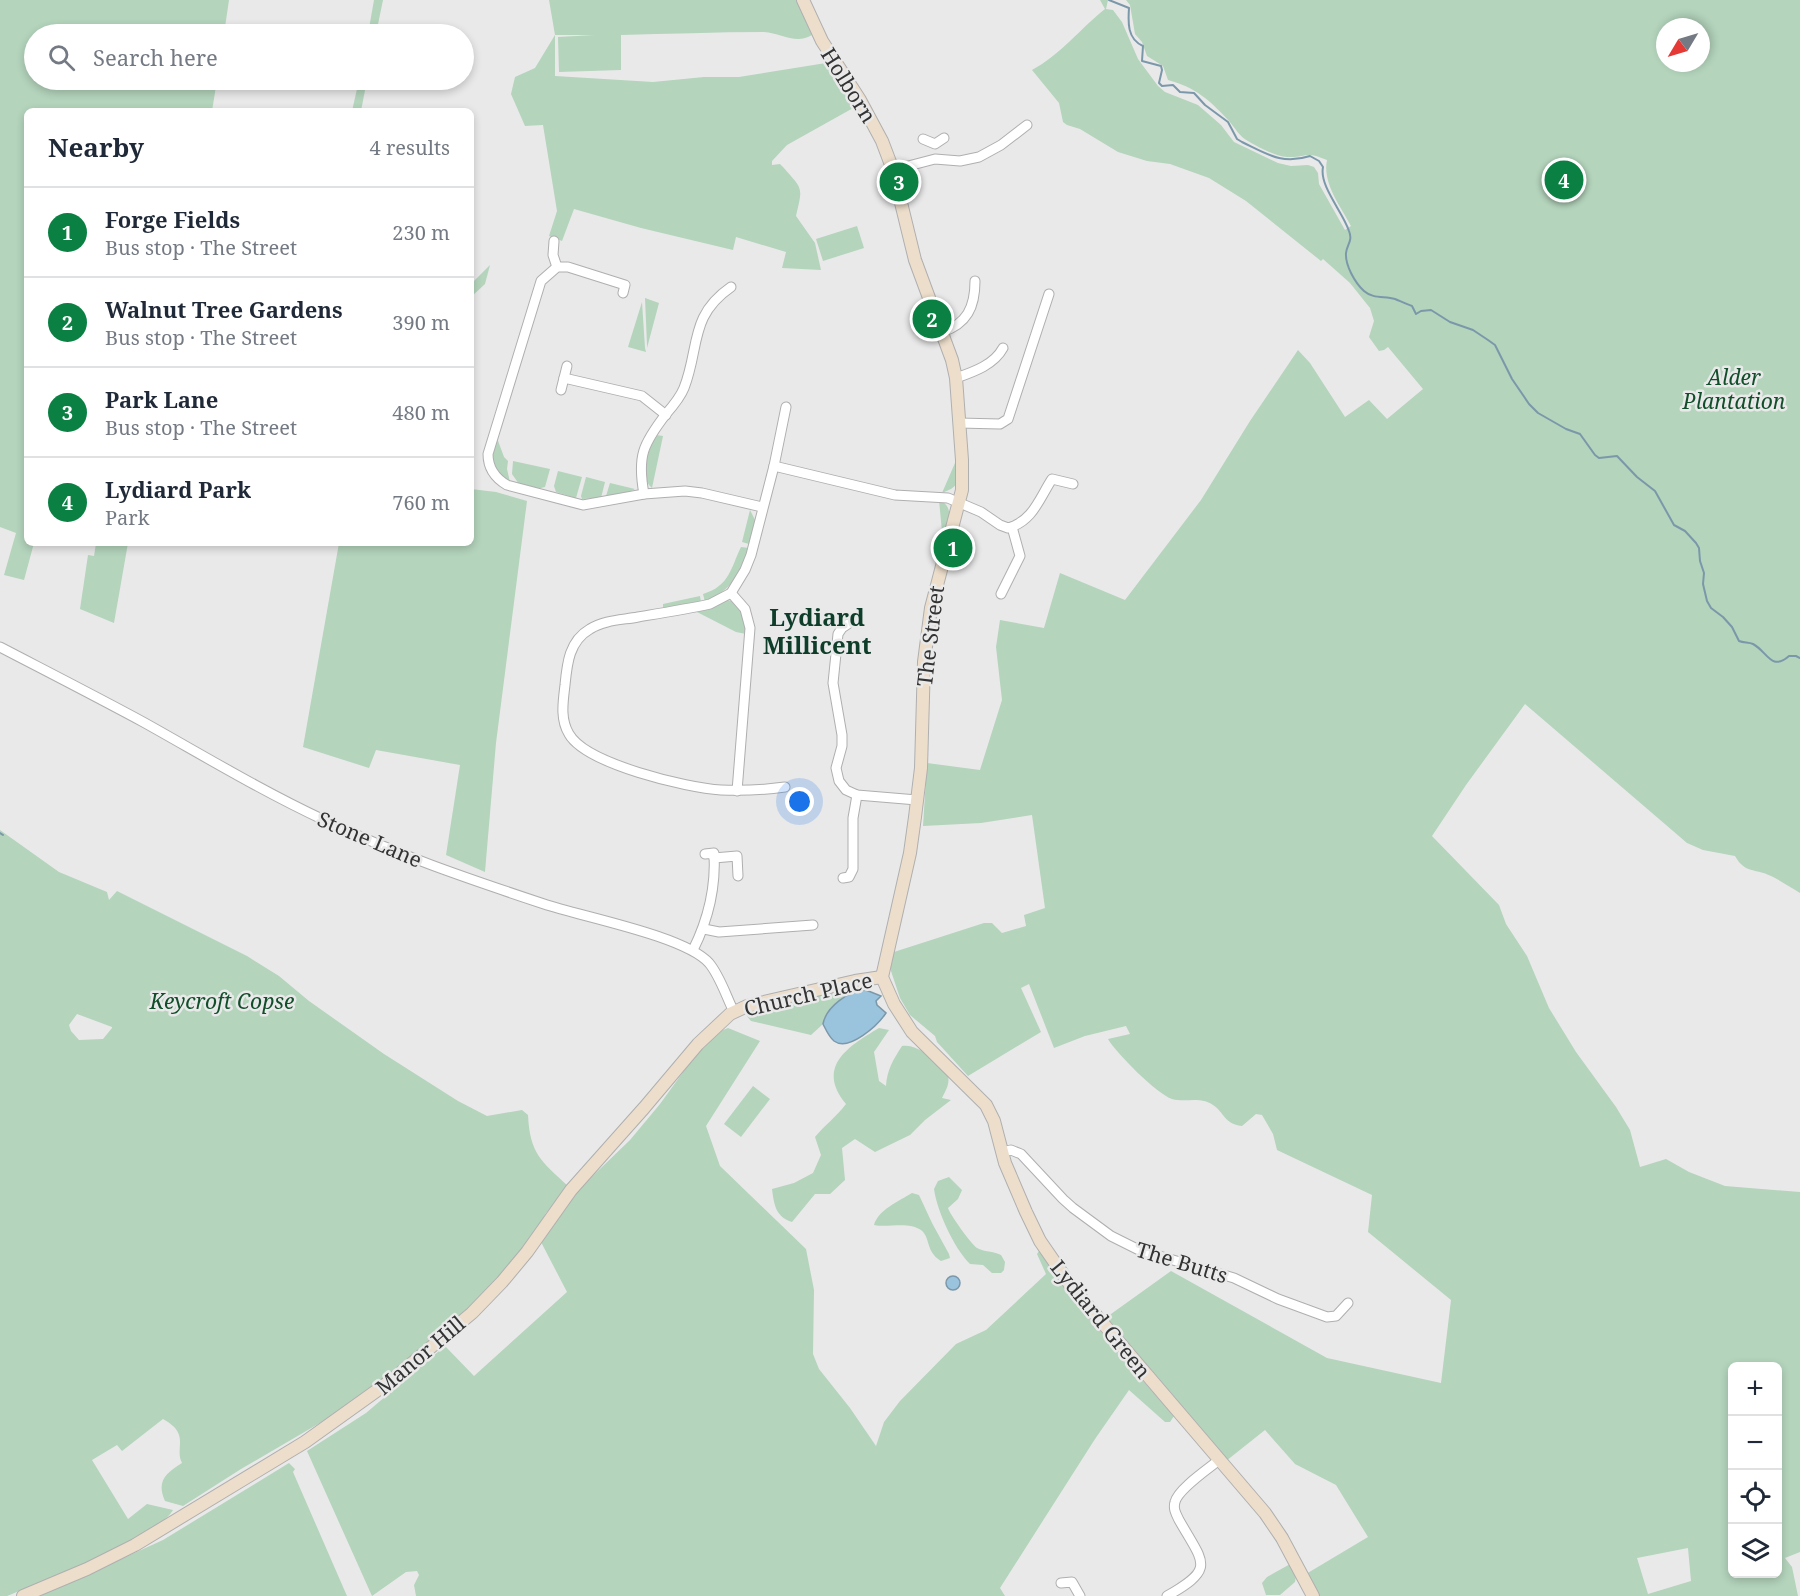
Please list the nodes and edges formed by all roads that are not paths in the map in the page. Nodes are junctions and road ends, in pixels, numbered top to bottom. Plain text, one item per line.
1 (804, 0) edge
2 (1027, 125) dead end
3 (923, 139) dead end
4 (934, 159) junction
5 (893, 170) junction
6 (554, 241) dead end
7 (557, 267) junction
8 (975, 281) dead end
9 (625, 285) dead end
10 (731, 287) dead end
11 (1049, 294) dead end
12 (942, 332) junction
13 (1003, 348) dead end
14 (567, 366) dead end
15 (564, 378) junction
16 (956, 378) junction
17 (561, 390) dead end
18 (786, 406) dead end
19 (666, 415) junction
20 (959, 423) junction
21 (774, 466) junction
22 (1072, 484) dead end
23 (644, 494) junction
24 (960, 502) junction
25 (762, 507) junction
26 (1012, 528) junction
27 (732, 592) junction
28 (1001, 594) dead end
29 (834, 619) dead end
30 (0, 647) edge
31 (785, 787) dead end
32 (737, 791) junction
33 (857, 795) junction
34 (917, 800) junction
35 (738, 876) dead end
36 (843, 878) dead end
37 (813, 925) dead end
38 (704, 929) junction
39 (693, 950) junction
40 (882, 977) junction
41 (734, 1012) junction
42 (1002, 1152) junction
43 (1348, 1303) dead end
44 (1219, 1460) junction
45 (1061, 1583) dead end
46 (23, 1596) edge
47 (1080, 1596) edge
48 (1167, 1596) edge
49 (1312, 1596) edge

1 - 5 street, Holborn
2 - 4 street
3 - 4 street
4 - 5 street
5 - 12 street, The Street
6 - 7 street
7 - 9 street
7 - 23 street
8 - 12 street
10 - 19 street
11 - 20 street
12 - 16 street, The Street
13 - 16 street
14 - 15 street
15 - 17 street
15 - 19 street
16 - 20 street, The Street
18 - 21 street
19 - 23 street
20 - 24 street, The Street
21 - 24 street
21 - 25 street
22 - 26 street
23 - 25 street
24 - 26 street
24 - 34 street, The Street
25 - 27 street
26 - 28 street
27 - 32 street
27 - 32 street
29 - 33 street
30 - 39 street, Stone Lane
31 - 32 street
33 - 34 street
33 - 36 street
34 - 40 street, The Street
35 - 38 street
37 - 38 street
38 - 39 street
39 - 41 street, Stone Lane
40 - 41 street, Church Place
40 - 42 street, Lydiard Green
41 - 46 street, Manor Hill
42 - 43 street, The Butts
42 - 44 street, Lydiard Green
44 - 48 street
44 - 49 street, Lydiard Green
45 - 47 street

